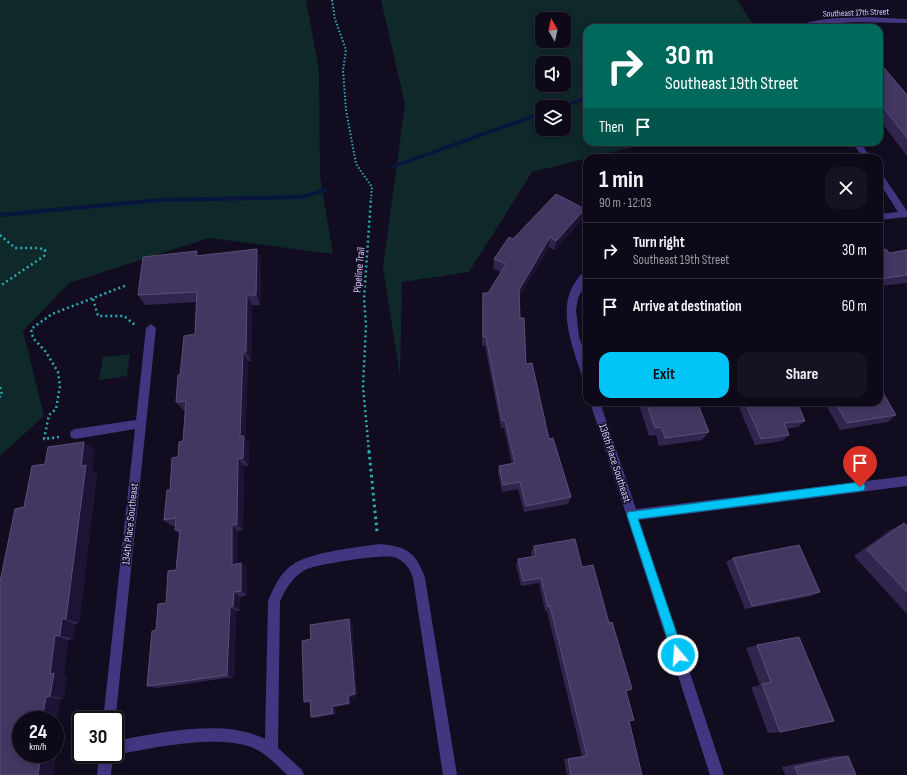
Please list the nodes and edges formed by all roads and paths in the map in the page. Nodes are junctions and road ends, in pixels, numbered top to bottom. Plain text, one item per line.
1 (332, 0) edge
2 (907, 21) edge
3 (828, 24) edge
4 (883, 182) edge
5 (906, 214) edge
6 (883, 217) edge
7 (0, 235) edge
8 (583, 278) edge
9 (127, 285) dead end
10 (0, 286) edge
11 (93, 299) junction
12 (136, 326) dead end
13 (151, 328) dead end
14 (583, 363) edge
15 (0, 387) edge
16 (0, 397) edge
17 (597, 406) edge
18 (140, 424) junction
19 (75, 434) joint
20 (907, 481) edge
21 (632, 515) junction
22 (379, 550) junction
23 (111, 711) edge
24 (124, 746) edge
25 (271, 750) junction
26 (105, 763) edge
27 (104, 775) edge
28 (296, 775) edge
29 (450, 775) edge
30 (717, 775) edge

1 - 22 path, Pipeline Trail
2 - 3 street, Southeast 17th Street
4 - 5 street
5 - 6 street
7 - 10 path
8 - 14 street
9 - 11 path
11 - 12 path
11 - 19 path
13 - 18 street, 134th Place Southeast
15 - 16 path
17 - 21 street, 136th Place Southeast
18 - 19 street
18 - 23 street, 134th Place Southeast
20 - 21 street
21 - 30 street, 136th Place Southeast
22 - 25 street
22 - 29 street
24 - 25 street
25 - 28 street
26 - 27 street

